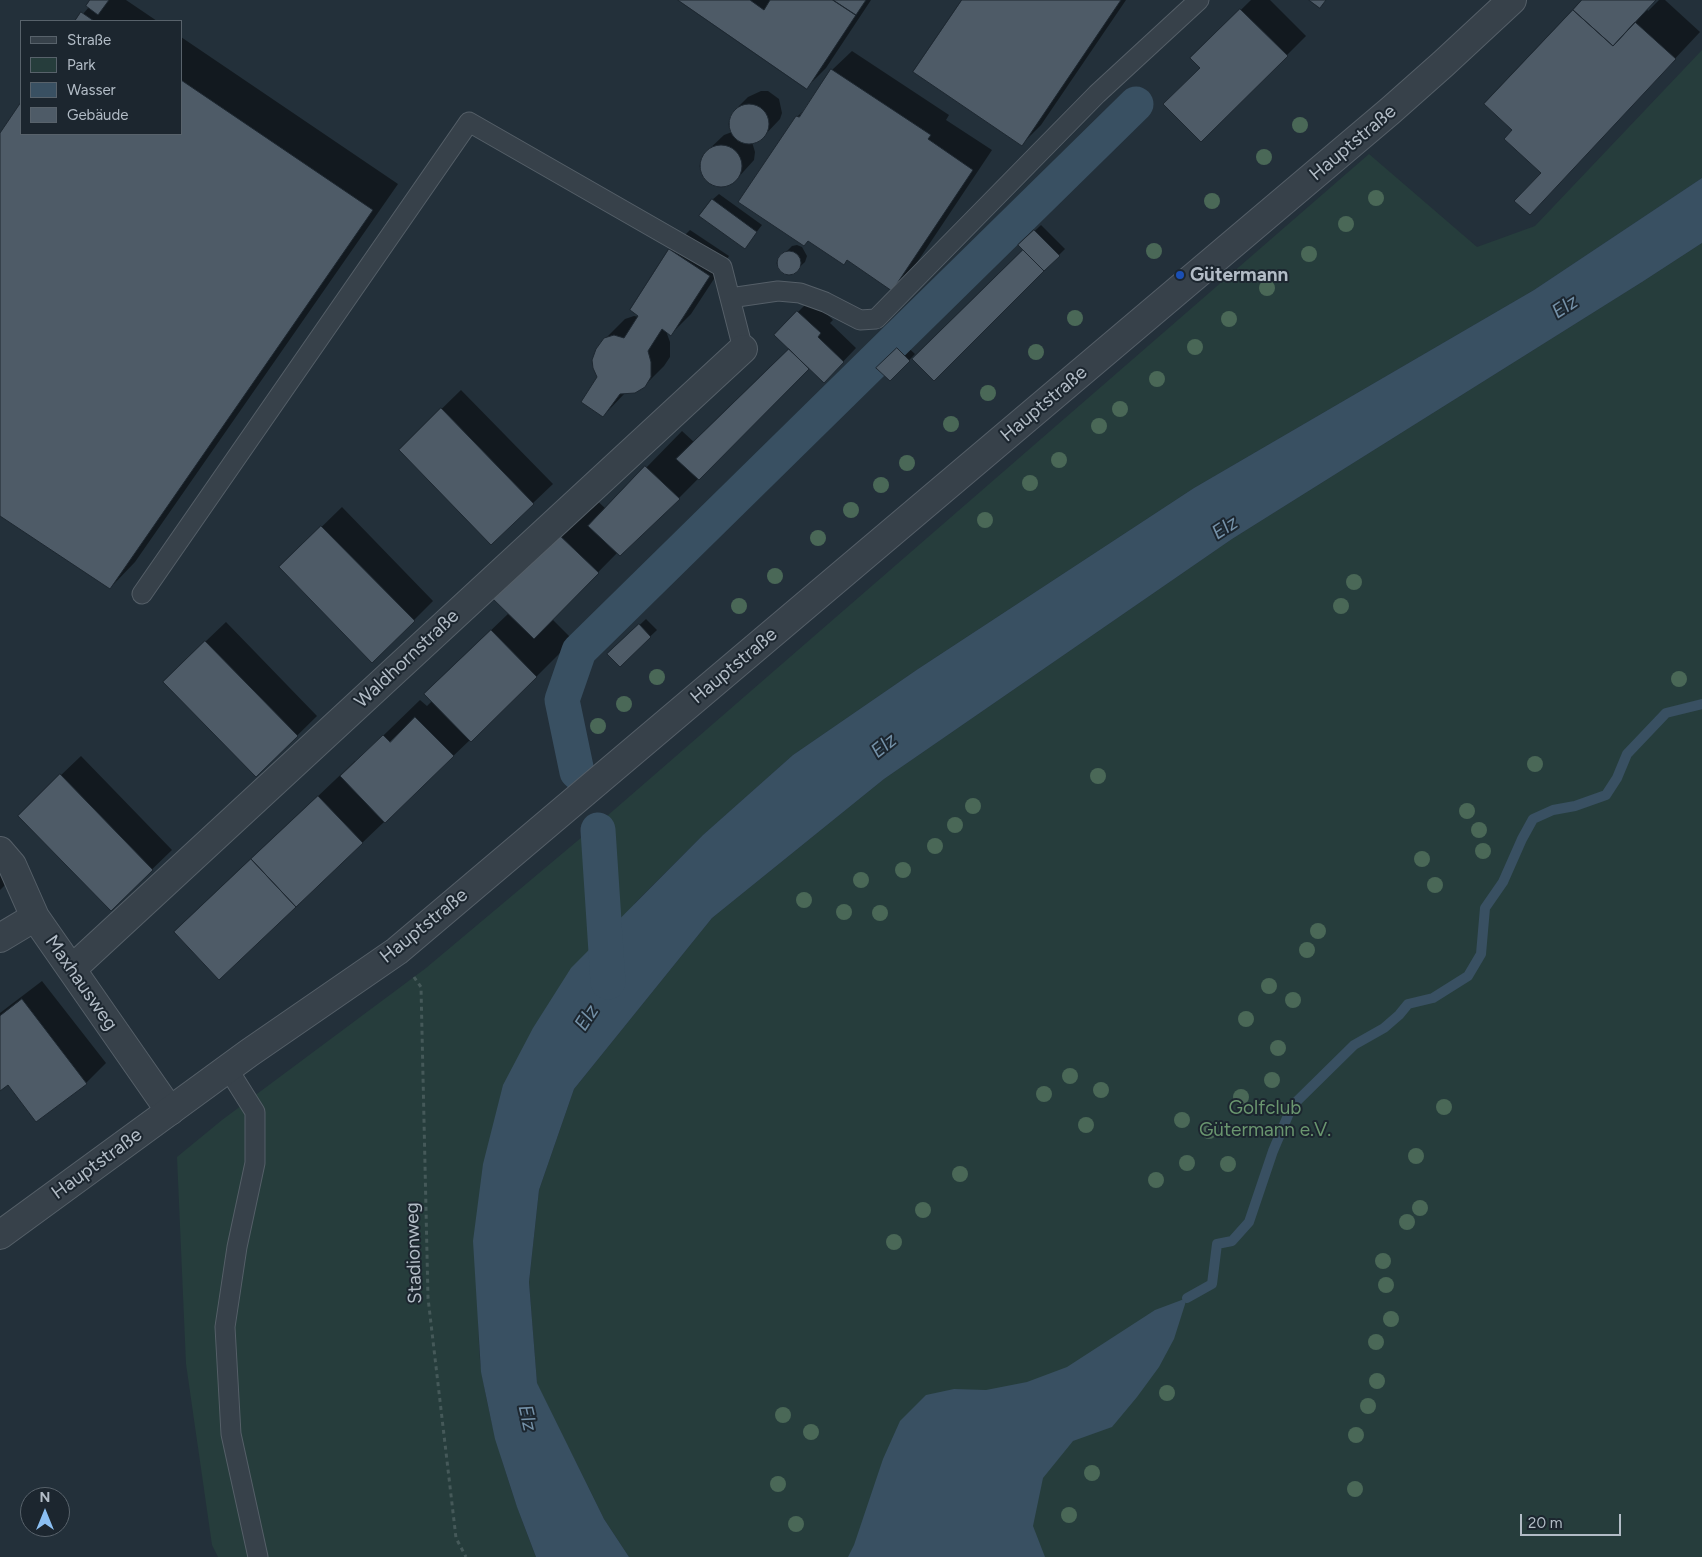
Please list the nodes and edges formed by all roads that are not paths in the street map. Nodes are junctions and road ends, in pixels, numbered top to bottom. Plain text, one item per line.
1 (1199, 0) edge
2 (1512, 0) edge
3 (730, 298) junction
4 (742, 349) joint
5 (142, 594) dead end
6 (0, 851) edge
7 (35, 917) junction
8 (0, 938) edge
9 (72, 969) junction
10 (228, 1069) junction
11 (170, 1111) junction
12 (0, 1235) edge
13 (258, 1557) edge

1 - 3 lane
2 - 10 street, Hauptstraße
3 - 4 lane
3 - 5 lane
4 - 9 street, Waldhornstraße
6 - 7 street, Maxhausweg
7 - 8 street
7 - 9 street, Maxhausweg
9 - 11 street, Maxhausweg
10 - 11 street, Hauptstraße
10 - 13 lane
11 - 12 street, Hauptstraße

